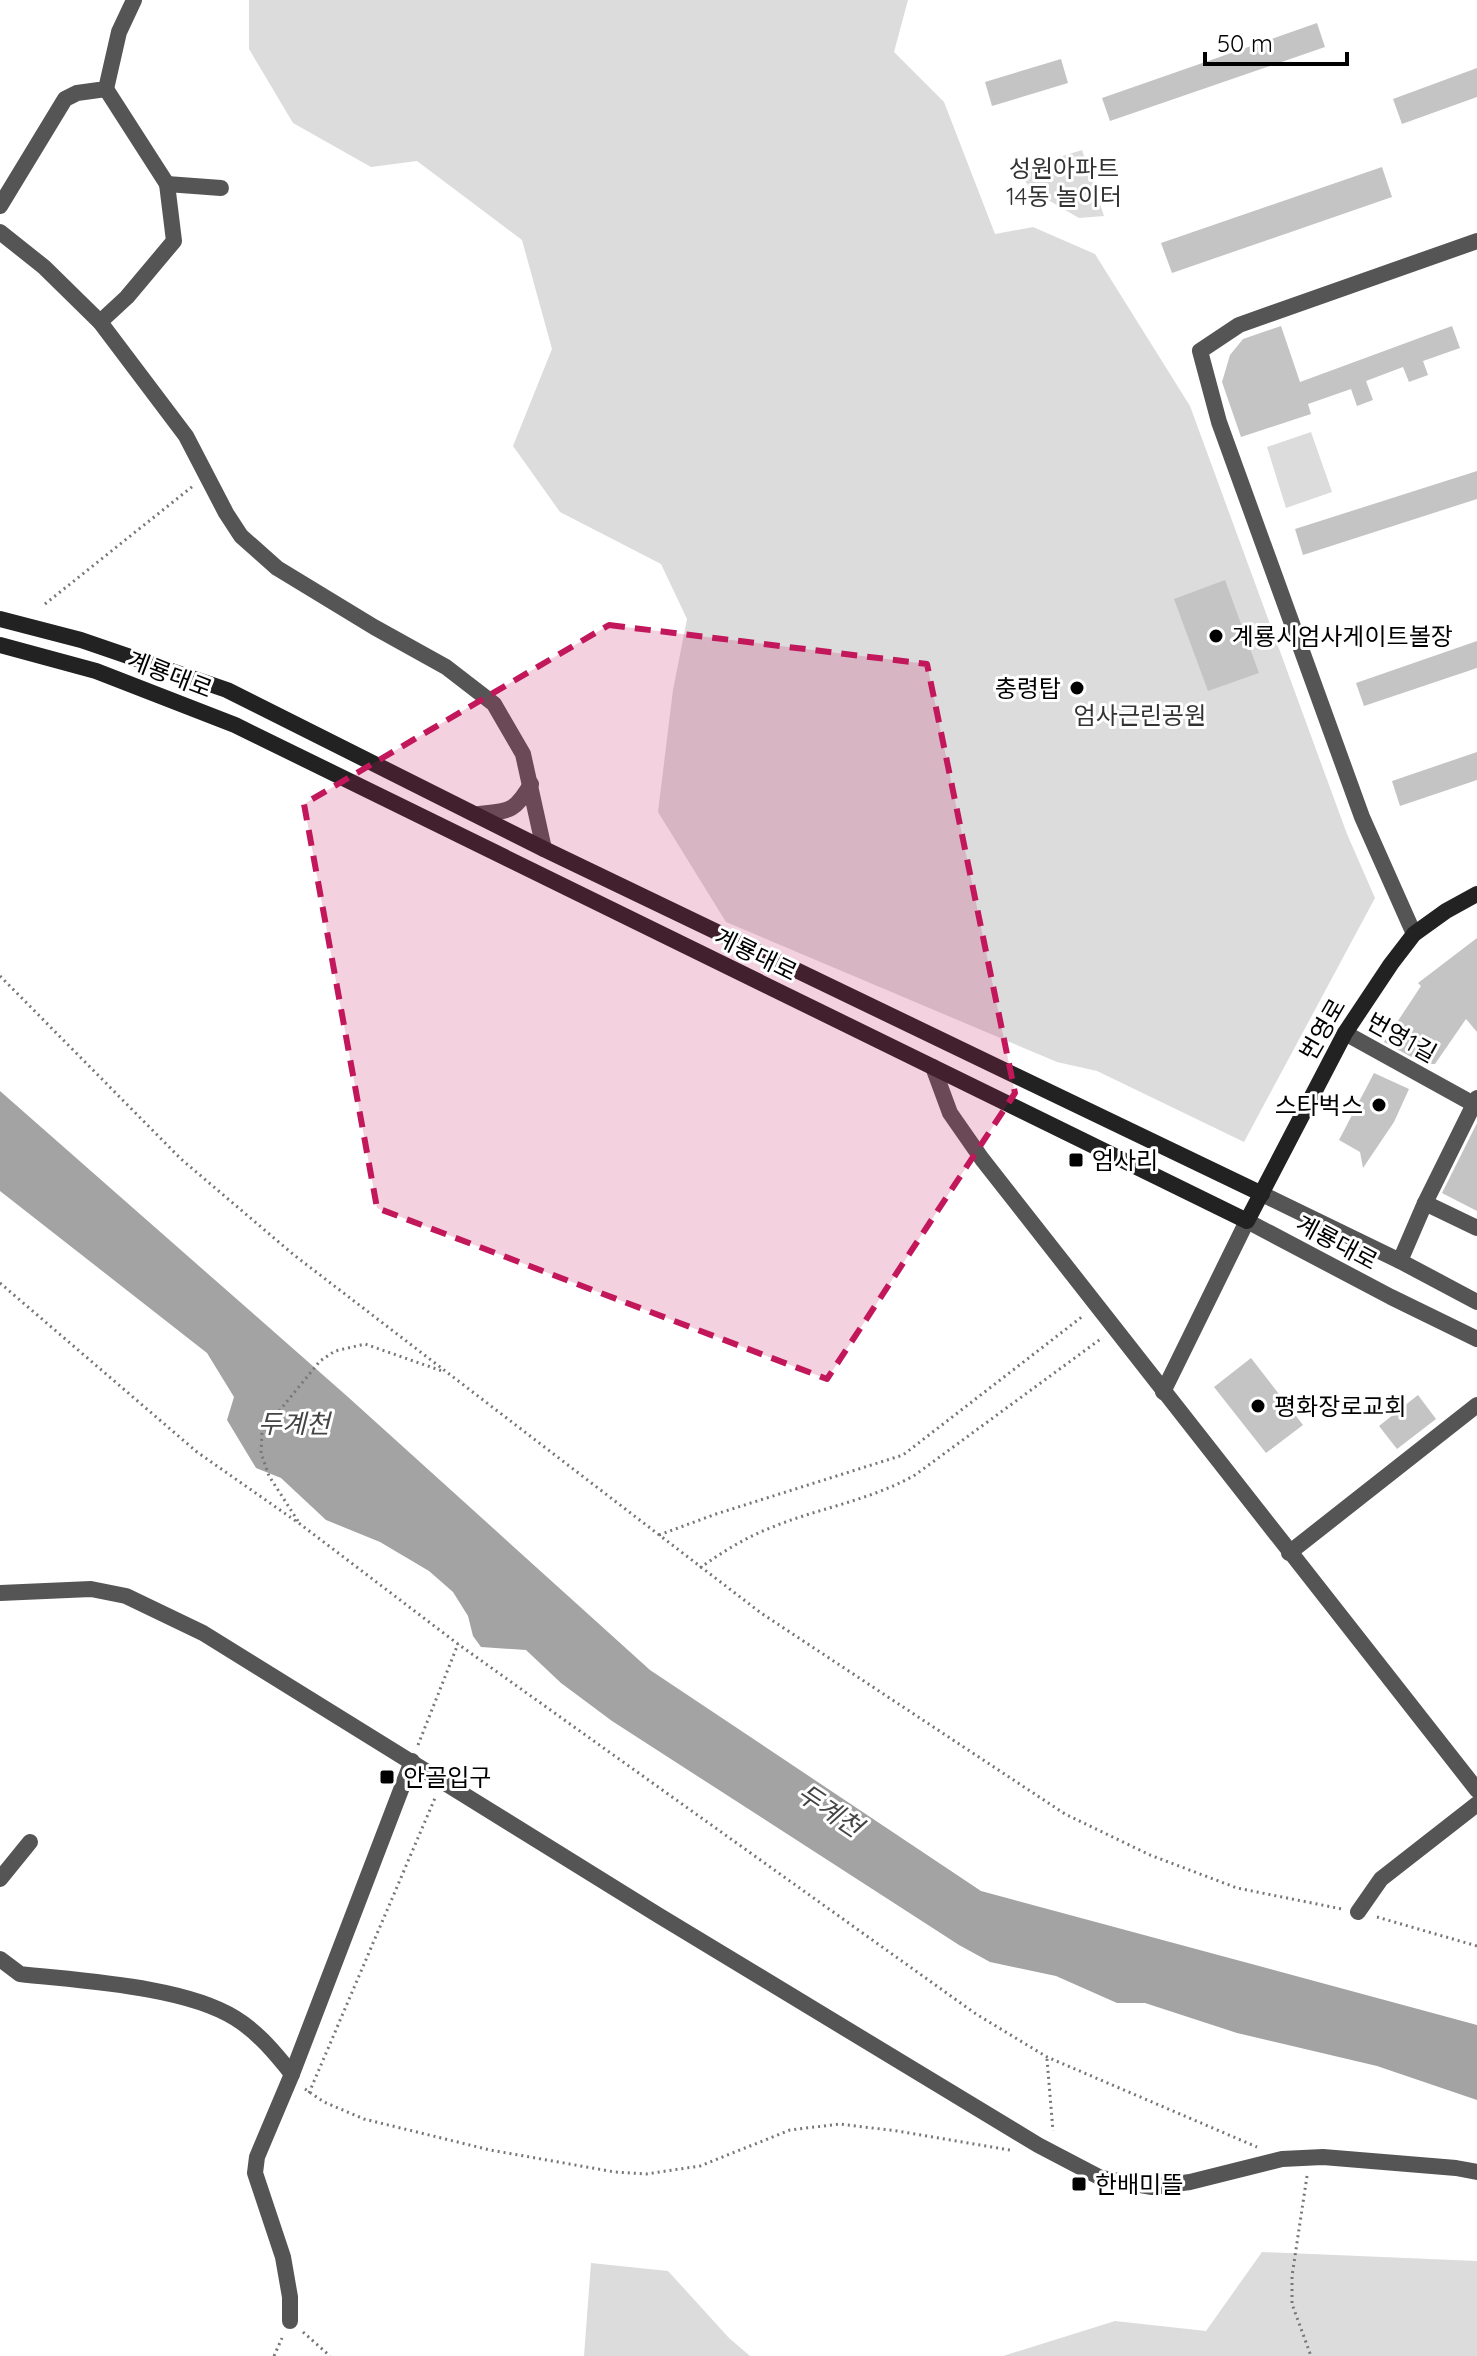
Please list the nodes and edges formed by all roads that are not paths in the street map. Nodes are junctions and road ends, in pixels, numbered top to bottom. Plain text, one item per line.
1 (134, 0) edge
2 (106, 89) junction
3 (167, 184) junction
4 (221, 188) dead end
5 (0, 206) edge
6 (0, 232) edge
7 (1477, 241) edge
8 (100, 322) junction
9 (0, 619) edge
10 (0, 645) edge
11 (531, 784) junction
12 (479, 814) junction
13 (544, 849) junction
14 (1477, 894) edge
15 (1414, 934) junction
16 (1345, 1033) junction
17 (933, 1067) junction
18 (1476, 1103) edge
19 (1262, 1194) junction
20 (1425, 1203) junction
21 (1247, 1221) junction
22 (1477, 1228) edge
23 (1400, 1261) junction
24 (1477, 1302) edge
25 (1477, 1339) edge
26 (1163, 1392) junction
27 (1477, 1405) edge
28 (1289, 1553) junction
29 (0, 1593) edge
30 (412, 1761) junction
31 (1477, 1790) edge
32 (1477, 1804) edge
33 (30, 1842) dead end
34 (0, 1879) edge
35 (1358, 1912) road end
36 (0, 1959) edge
37 (292, 2074) junction
38 (1477, 2172) edge
39 (290, 2321) road end

1 - 2 street
2 - 3 street
2 - 5 street
3 - 4 street
3 - 8 street
6 - 8 street
7 - 15 street
8 - 11 street
9 - 12 main road, 계룡대로
10 - 17 main road, 계룡대로
11 - 12 street
11 - 13 street
12 - 13 main road, 계룡대로
13 - 19 main road, 계룡대로
14 - 15 main road, 번영로
15 - 16 main road, 번영로
16 - 18 street, 번영1길
16 - 19 main road, 번영로
17 - 21 main road, 계룡대로
17 - 26 street
18 - 20 street
19 - 21 main road, 번영로
19 - 23 street, 계룡대로
20 - 22 street
20 - 23 street
21 - 25 street, 계룡대로
21 - 26 street
23 - 24 street, 계룡대로
26 - 28 street
27 - 28 street
28 - 31 street
29 - 30 street
30 - 37 street
30 - 38 street
32 - 35 street
33 - 34 street
36 - 37 street
37 - 39 street

